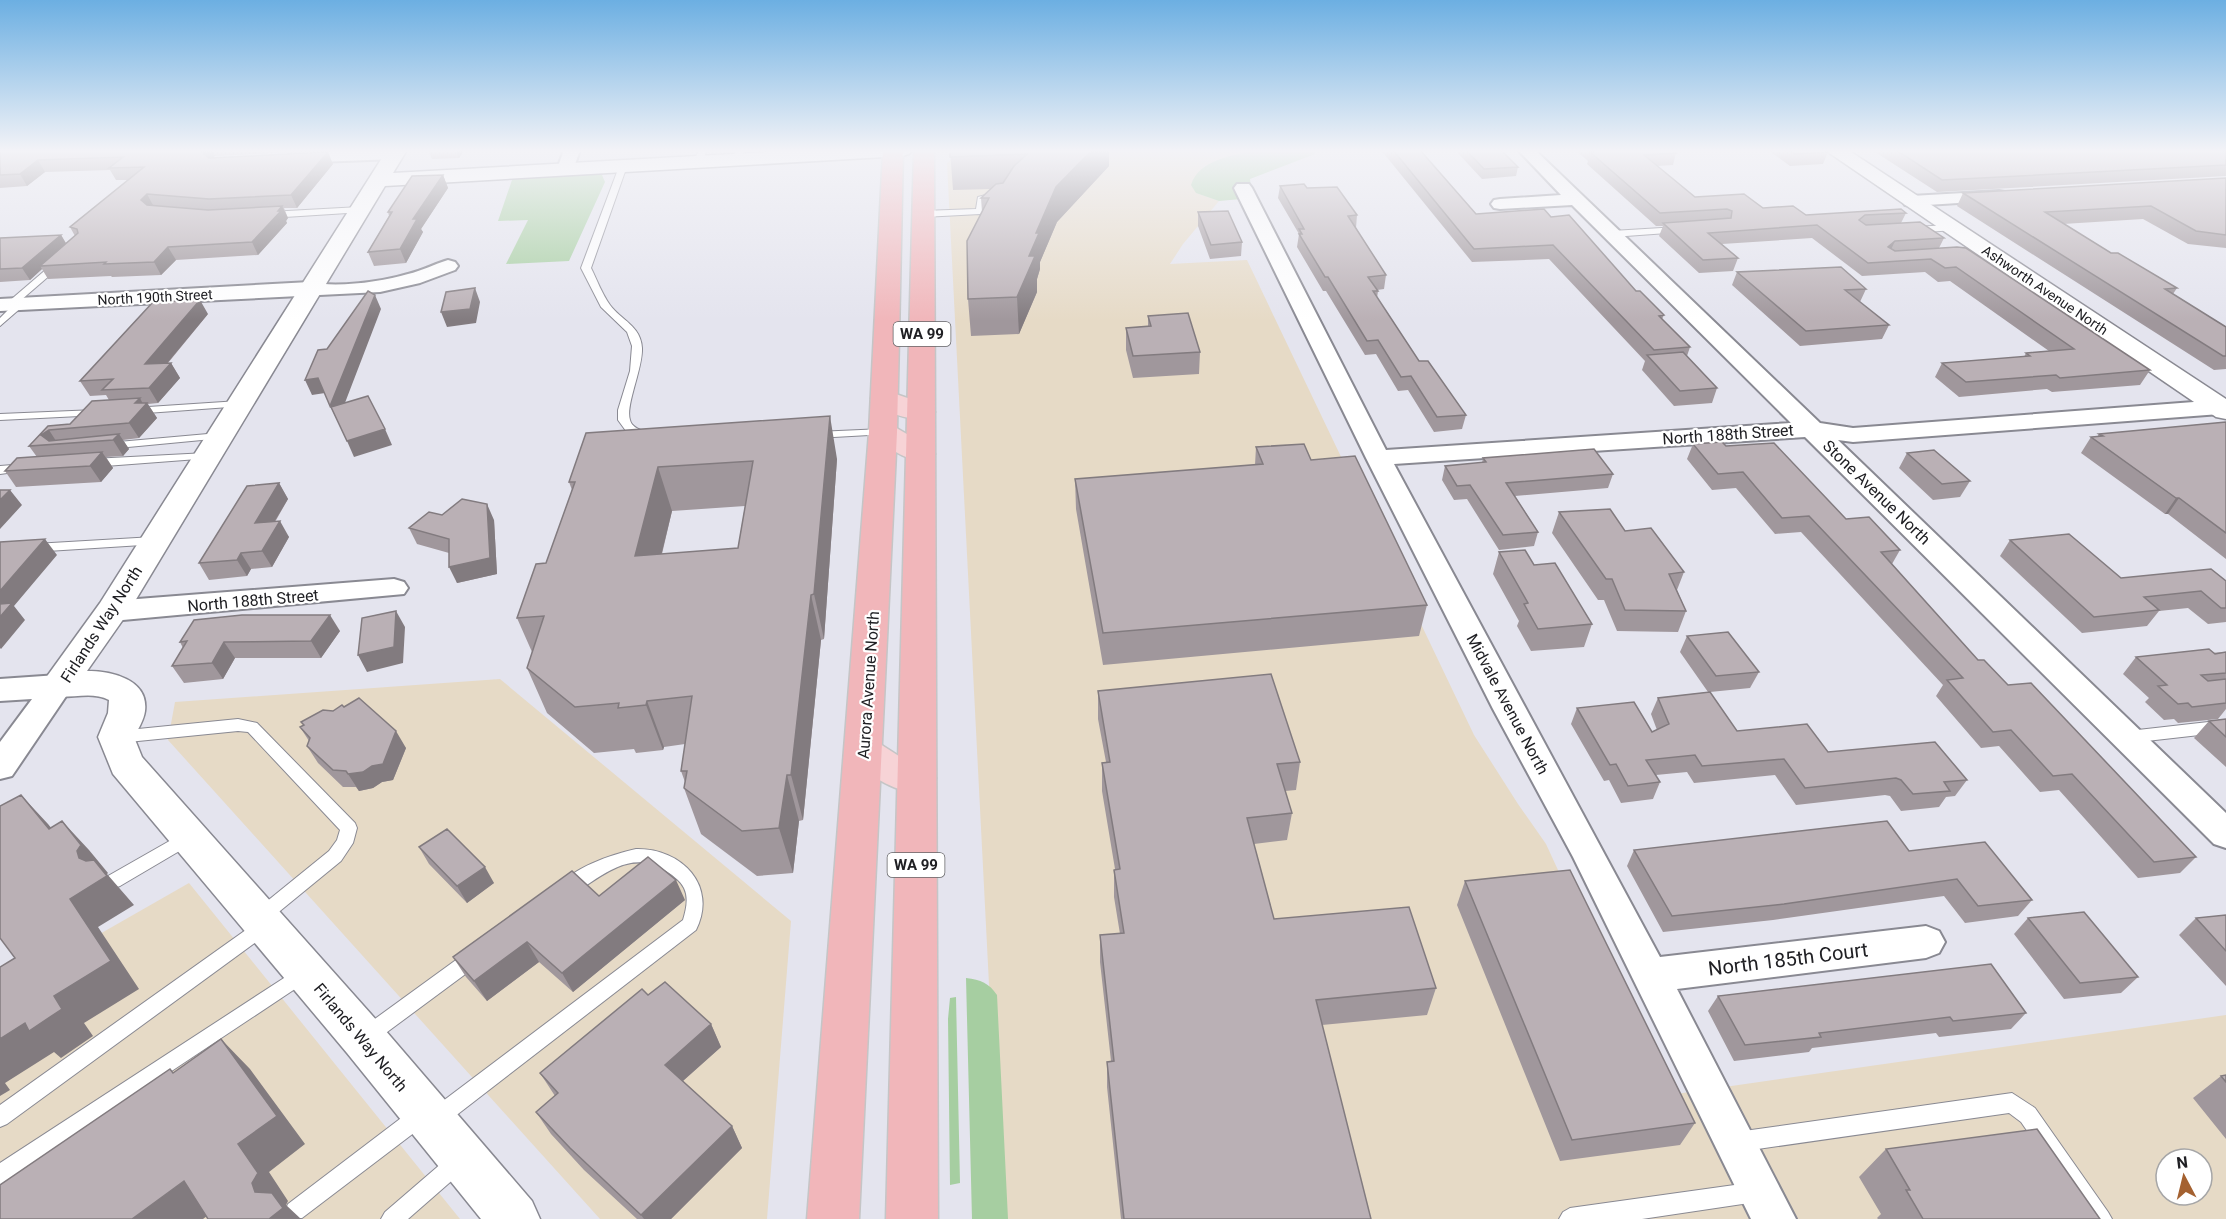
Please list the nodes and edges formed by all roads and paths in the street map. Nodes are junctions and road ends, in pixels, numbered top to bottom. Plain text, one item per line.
1 (362, 207) edge
2 (608, 207) edge
3 (891, 207) edge
4 (923, 207) edge
5 (980, 207) edge
6 (1252, 207) edge
7 (1584, 207) edge
8 (1920, 207) edge
9 (360, 210) junction
10 (980, 211) junction
11 (1005, 212) edge
12 (923, 214) junction
13 (254, 216) edge
14 (1952, 228) junction
15 (1689, 229) edge
16 (1905, 231) edge
17 (1612, 234) junction
18 (63, 259) edge
19 (448, 266) dead end
20 (309, 290) junction
21 (10, 305) edge
22 (0, 323) edge
23 (239, 404) junction
24 (2223, 409) edge
25 (921, 412) junction
26 (884, 415) junction
27 (0, 417) edge
28 (1812, 429) junction
29 (806, 435) edge
30 (658, 440) edge
31 (213, 446) junction
32 (94, 447) edge
33 (921, 454) junction
34 (1378, 458) junction
35 (77, 464) edge
36 (33, 467) edge
37 (0, 470) edge
38 (154, 541) junction
39 (0, 550) edge
40 (394, 588) dead end
41 (112, 611) junction
42 (58, 686) junction
43 (0, 690) edge
44 (2226, 726) edge
45 (116, 737) junction
46 (2127, 737) junction
47 (864, 752) junction
48 (0, 767) edge
49 (917, 778) junction
50 (2226, 834) edge
51 (189, 837) junction
52 (114, 881) dead end
53 (551, 901) edge
54 (263, 921) junction
55 (1926, 942) dead end
56 (483, 950) edge
57 (306, 972) junction
58 (1649, 975) junction
59 (363, 1038) junction
60 (0, 1117) edge
61 (428, 1117) junction
62 (1735, 1142) junction
63 (463, 1158) junction
64 (0, 1175) edge
65 (1768, 1205) edge
66 (295, 1211) dead end
67 (392, 1219) edge
68 (514, 1219) edge
69 (833, 1219) edge
70 (912, 1219) edge
71 (1570, 1219) edge
72 (2101, 1219) edge

1 - 9 street, Firlands Way North
2 - 30 lane
3 - 26 highway, Aurora Avenue North / WA 99
4 - 12 highway, WA 99
5 - 10 lane
6 - 34 street, Midvale Avenue North
7 - 17 street, Stone Avenue North
8 - 14 street, Ashworth Avenue North
9 - 13 lane
9 - 20 street, Firlands Way North
10 - 11 lane
10 - 12 lane
12 - 25 highway, WA 99
14 - 16 lane
14 - 24 street, Ashworth Avenue North
15 - 17 lane
17 - 28 street, Stone Avenue North
18 - 21 lane
19 - 20 street, North 190th Street
20 - 21 street, North 190th Street
20 - 23 street, Firlands Way North
21 - 22 lane
23 - 27 lane
23 - 31 street, Firlands Way North
24 - 28 street, North 188th Street
25 - 26 main road
25 - 33 highway, WA 99
26 - 29 lane
26 - 33 main road
26 - 47 highway, Aurora Avenue North / WA 99
28 - 34 street, North 188th Street
28 - 46 street, Stone Avenue North
31 - 32 lane
31 - 35 lane
31 - 38 street, Firlands Way North
33 - 49 highway, WA 99
34 - 58 street, Midvale Avenue North
36 - 37 lane
38 - 39 lane
38 - 41 street, Firlands Way North
40 - 41 street, North 188th Street
41 - 42 street, Firlands Way North
42 - 43 street
42 - 45 street, Firlands Way North
42 - 48 street
44 - 46 lane
45 - 51 street, Firlands Way North
45 - 54 lane
46 - 50 street, Stone Avenue North
47 - 49 main road
47 - 69 highway, Aurora Avenue North / WA 99
49 - 70 highway, WA 99
51 - 52 lane
51 - 54 street, Firlands Way North
53 - 61 lane
54 - 57 street, Firlands Way North
54 - 60 lane
55 - 58 street, North 185th Court
56 - 59 lane
57 - 59 street, Firlands Way North
57 - 64 lane
58 - 62 street, Midvale Avenue North
59 - 61 street, Firlands Way North
61 - 63 street, Firlands Way North
61 - 66 lane
62 - 65 street, Midvale Avenue North
62 - 72 lane
63 - 67 lane
63 - 68 street, Firlands Way North
65 - 71 lane

